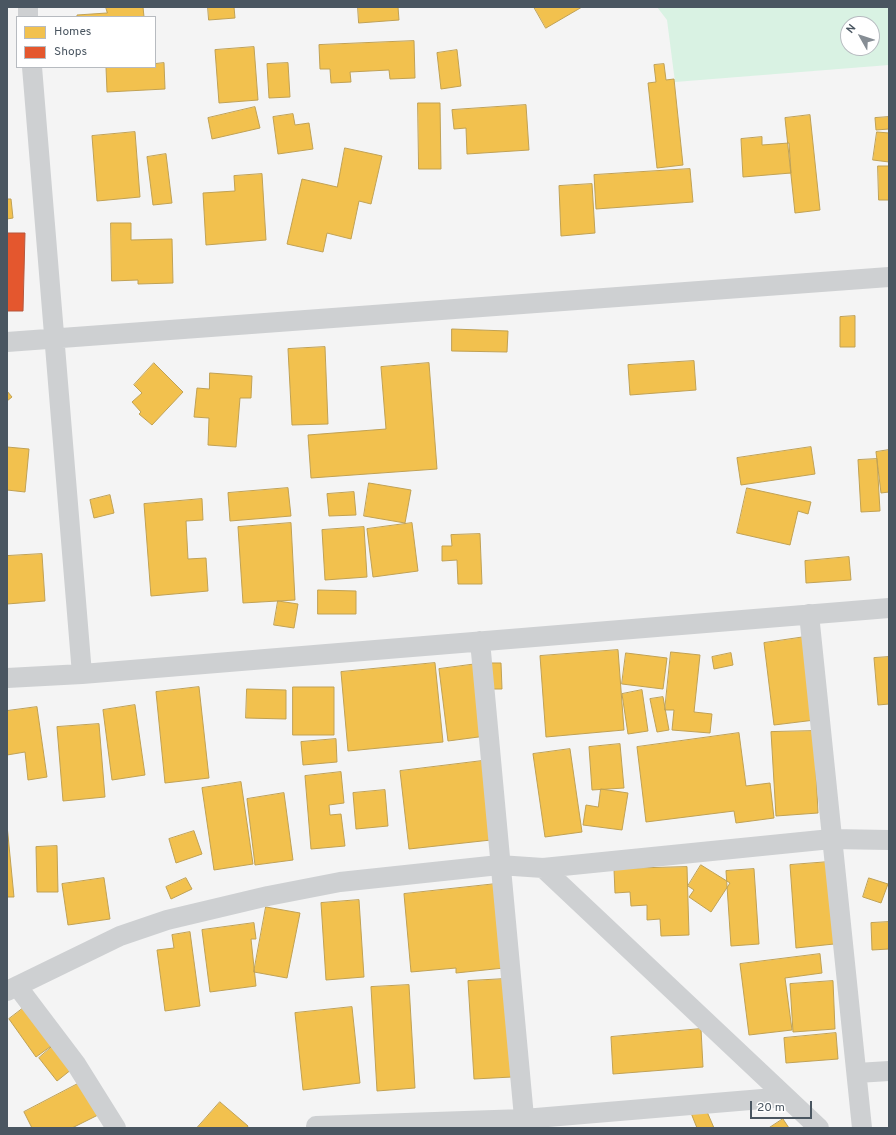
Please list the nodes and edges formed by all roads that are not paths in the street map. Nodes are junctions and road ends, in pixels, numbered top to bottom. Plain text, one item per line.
1 (32, 68) edge
2 (889, 277) edge
3 (53, 338) junction
4 (7, 342) edge
5 (889, 608) edge
6 (809, 614) junction
7 (480, 641) junction
8 (82, 674) junction
9 (7, 678) edge
10 (831, 839) junction
11 (889, 840) edge
12 (500, 865) junction
13 (543, 868) junction
14 (12, 988) edge
15 (889, 1071) edge
16 (857, 1073) junction
17 (786, 1097) junction
18 (524, 1124) edge
19 (316, 1126) dead end
20 (116, 1128) edge
21 (819, 1128) edge
22 (862, 1128) edge

1 - 3 street
2 - 3 street
3 - 4 street
3 - 8 street
5 - 6 street
6 - 7 street
6 - 10 street
7 - 8 street
7 - 12 street
8 - 9 street
10 - 11 street
10 - 13 street
10 - 16 street
12 - 13 street
12 - 14 street
12 - 18 street
13 - 17 street
14 - 20 street
15 - 16 street
16 - 22 street
17 - 18 street
17 - 21 street
18 - 19 street

